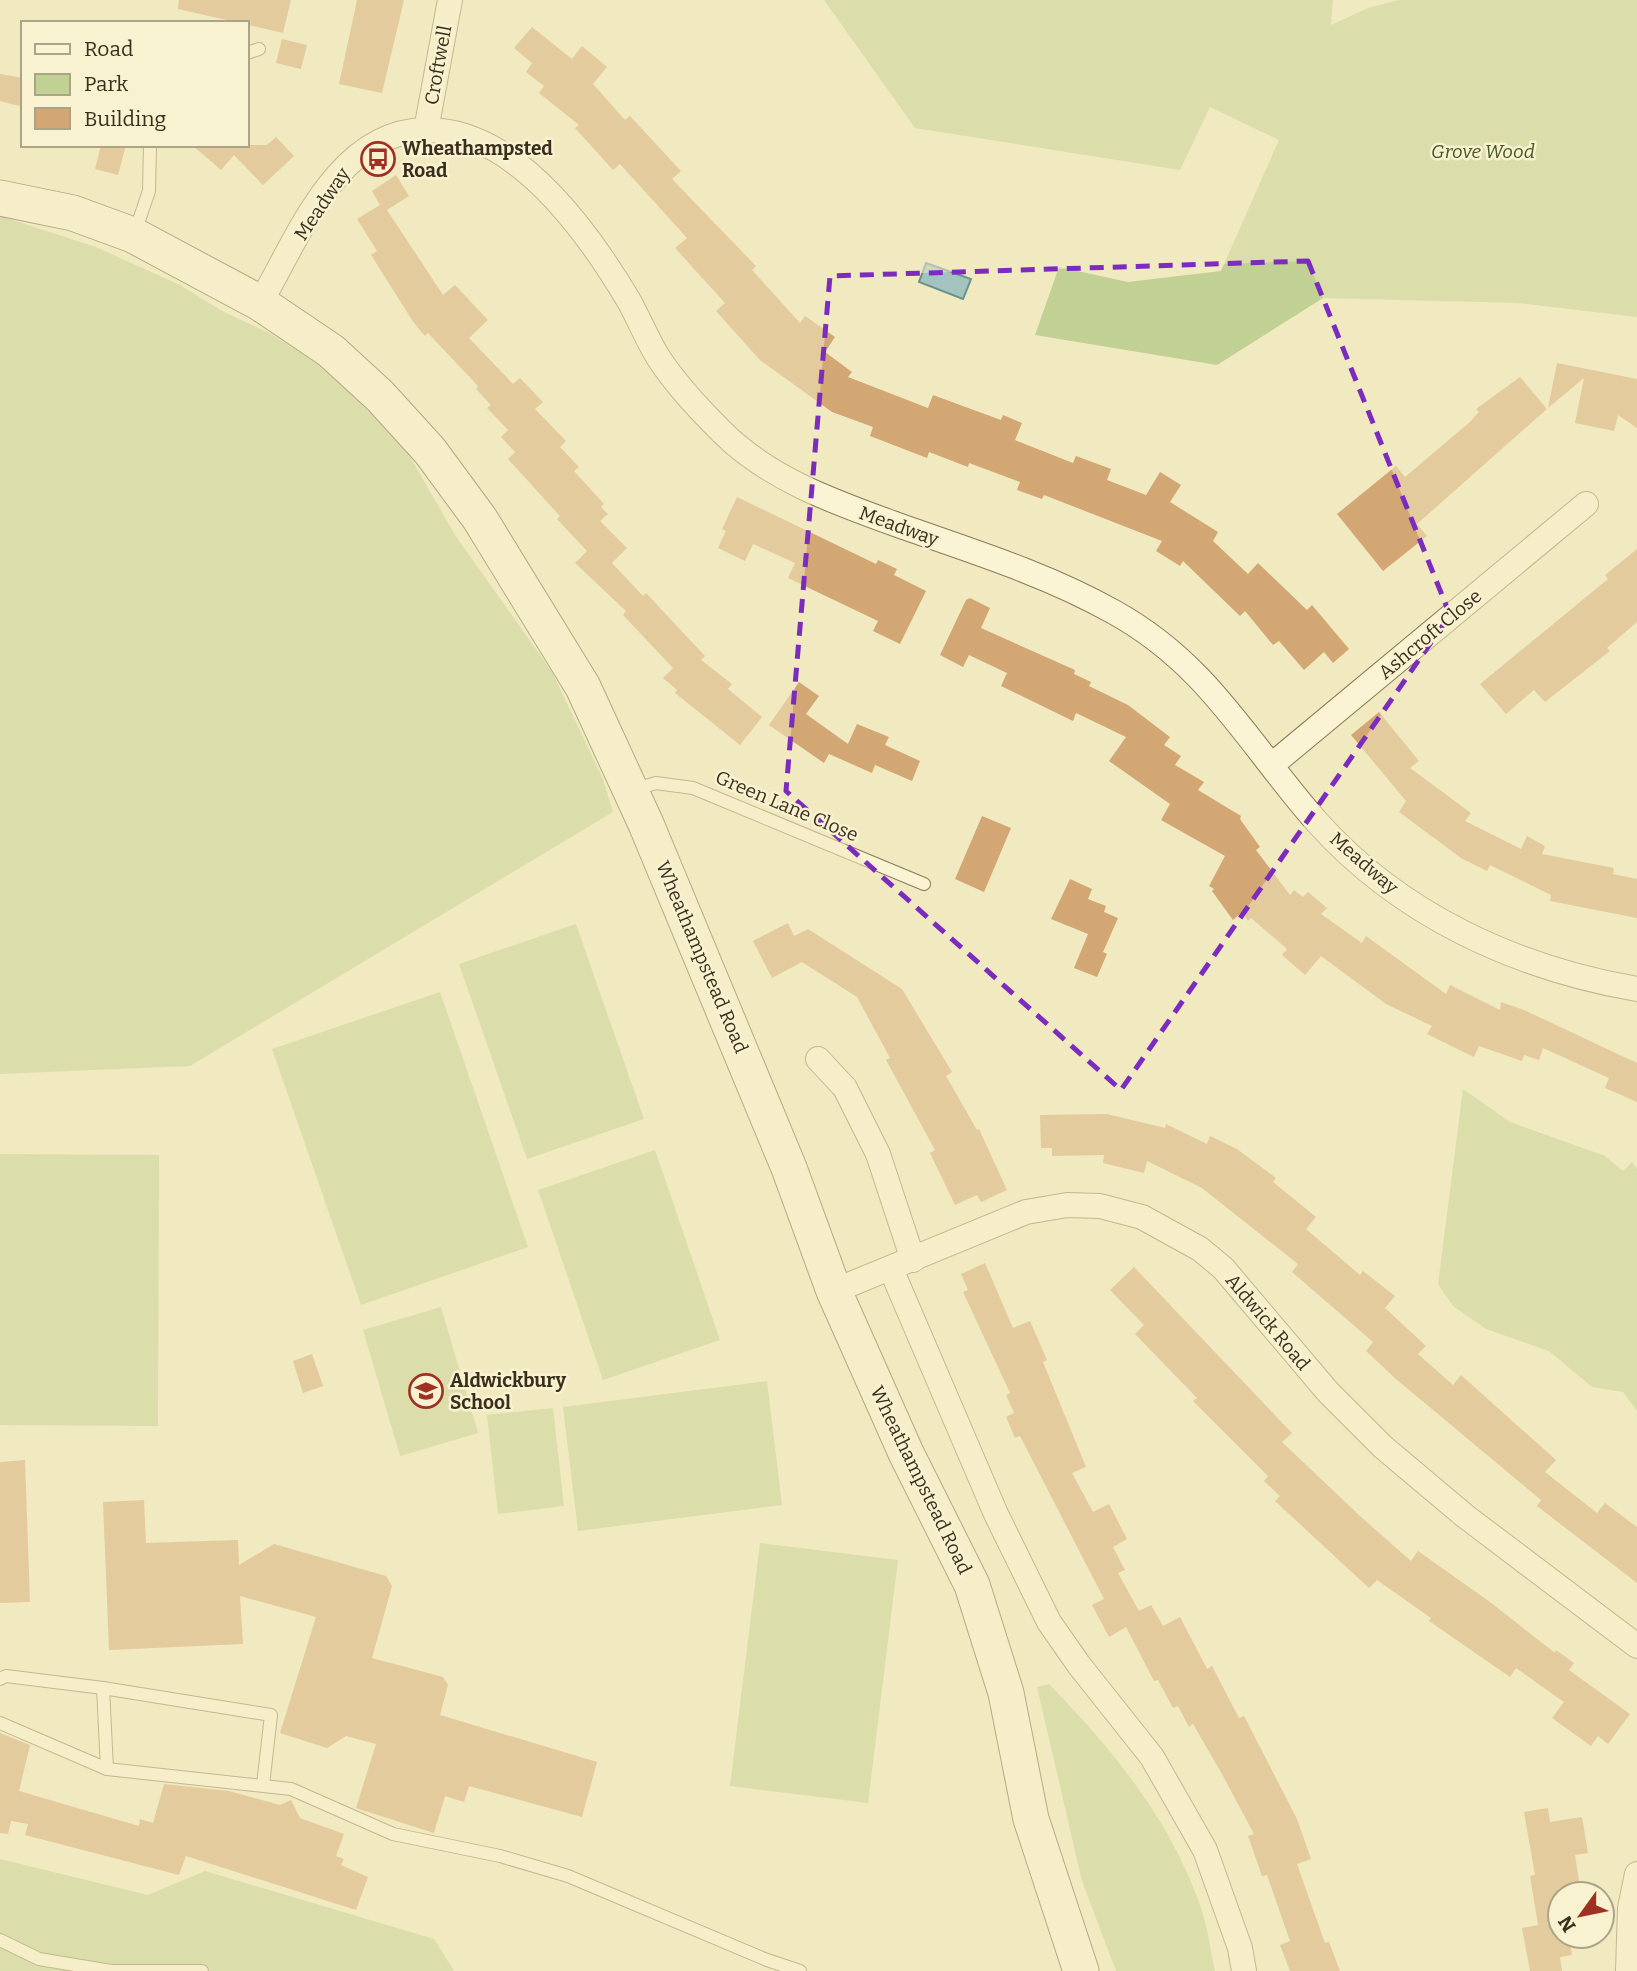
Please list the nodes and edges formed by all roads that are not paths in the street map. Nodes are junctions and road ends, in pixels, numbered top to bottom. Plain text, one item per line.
1 (450, 0) edge
2 (426, 130) junction
3 (150, 147) edge
4 (0, 198) edge
5 (133, 235) junction
6 (260, 303) junction
7 (1586, 504) dead end
8 (1273, 764) junction
9 (631, 791) junction
10 (923, 884) dead end
11 (1637, 989) edge
12 (818, 1059) dead end
13 (902, 1264) junction
14 (834, 1291) junction
15 (1637, 1646) edge
16 (0, 1679) edge
17 (103, 1688) junction
18 (0, 1723) edge
19 (107, 1769) junction
20 (263, 1785) junction
21 (1637, 1874) edge
22 (0, 1940) edge
23 (202, 1971) edge
24 (800, 1971) edge
25 (1081, 1971) edge
26 (1244, 1971) edge
27 (1628, 1971) edge

1 - 2 street, Croftwell
2 - 6 street, Meadway
2 - 8 street, Meadway
3 - 5 lane
4 - 5 street, Wheathampstead Road
5 - 6 street, Wheathampstead Road
6 - 9 street, Wheathampstead Road
7 - 8 street, Ashcroft Close
8 - 11 street, Meadway
9 - 10 lane, Green Lane Close
9 - 14 street, Wheathampstead Road
12 - 13 street
13 - 14 street, Aldwick Road
13 - 15 street, Aldwick Road
13 - 26 street
14 - 25 street, Wheathampstead Road
16 - 17 lane
17 - 19 lane
17 - 20 lane
18 - 19 lane
19 - 20 lane
20 - 24 lane
21 - 27 street
22 - 23 lane

